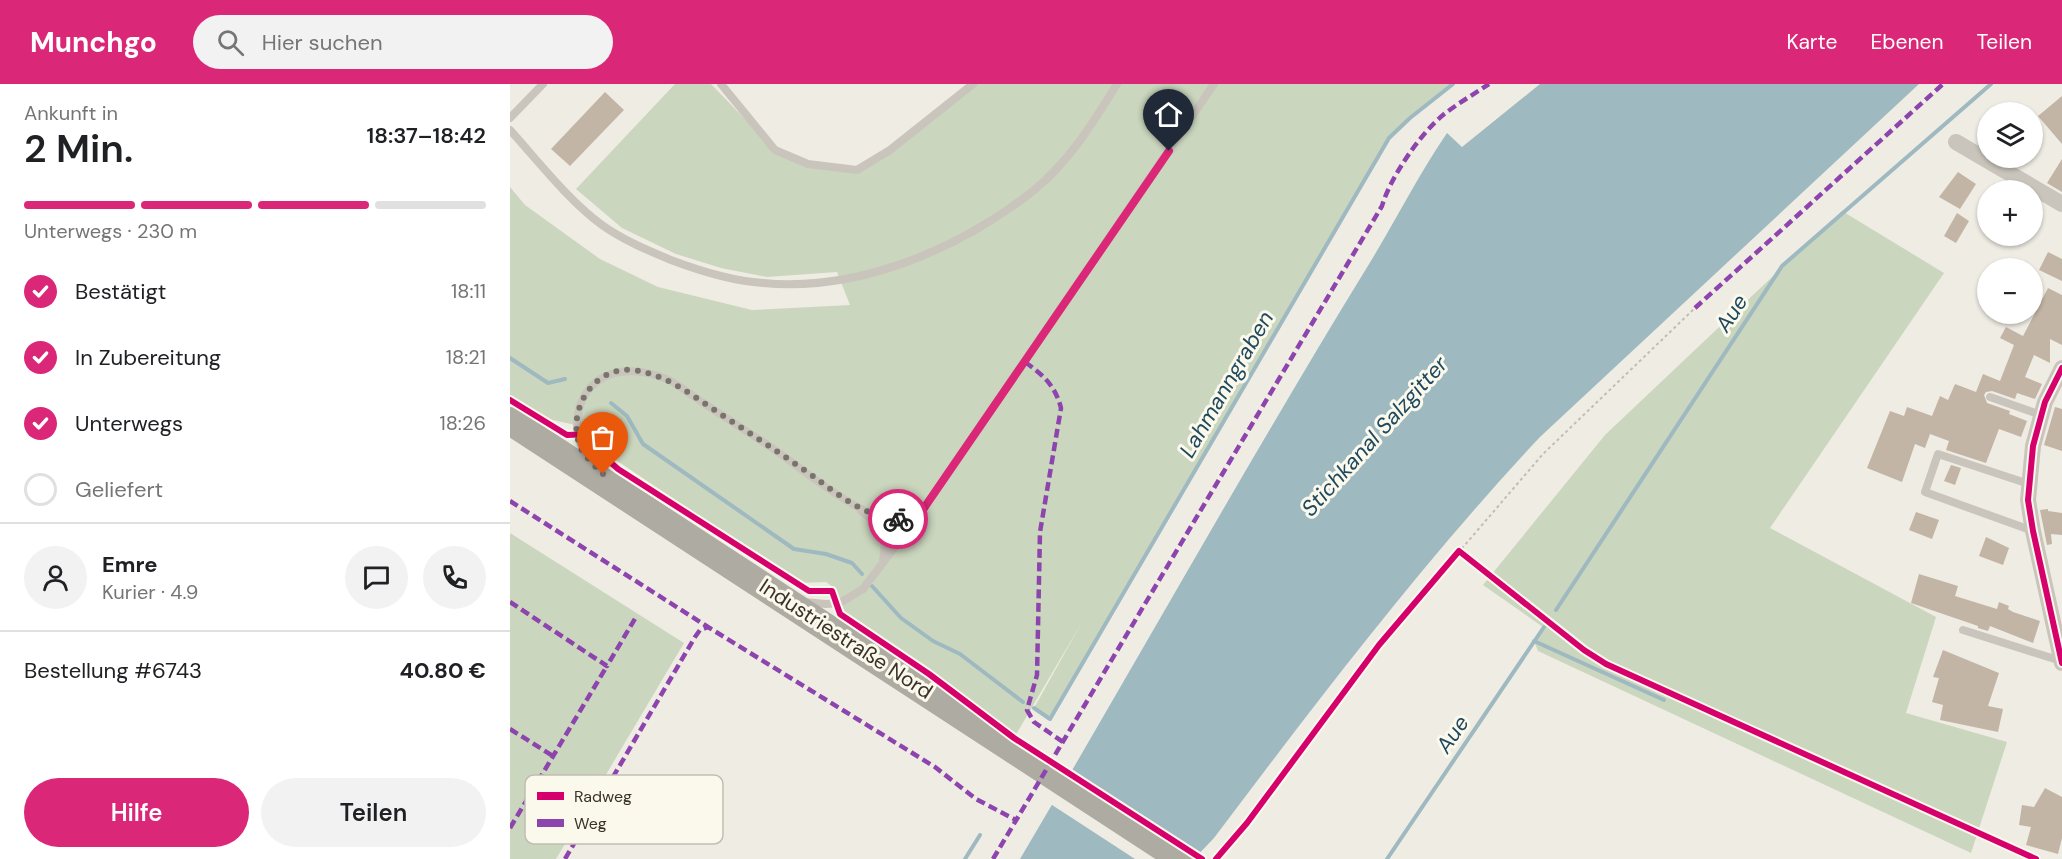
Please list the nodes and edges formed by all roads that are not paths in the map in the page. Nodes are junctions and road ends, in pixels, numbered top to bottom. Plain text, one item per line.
1 (543, 84) edge
2 (721, 84) edge
3 (973, 84) edge
4 (1117, 84) edge
5 (1214, 84) edge
6 (510, 118) edge
7 (510, 130) edge
8 (1956, 142) dead end
9 (2062, 204) edge
10 (2062, 368) edge
11 (1990, 397) dead end
12 (2041, 415) junction
13 (510, 421) edge
14 (510, 443) edge
15 (2028, 484) junction
16 (618, 490) junction
17 (848, 502) junction
18 (922, 511) junction
19 (2032, 531) junction
20 (882, 565) junction
21 (786, 599) junction
22 (1963, 630) dead end
23 (2062, 662) edge
24 (1032, 771) junction
25 (1156, 859) edge
26 (1181, 859) edge

1 - 6 lane
2 - 3 lane
4 - 7 lane
5 - 18 lane
8 - 9 street
10 - 12 street
11 - 12 lane
12 - 15 street
13 - 16 highway, Industriestraße Nord
14 - 24 highway, Industriestraße Nord
15 - 19 street
15 - 19 lane
16 - 17 lane
16 - 21 highway, Industriestraße Nord
17 - 18 lane
17 - 20 lane
18 - 20 lane
19 - 23 street
20 - 21 lane
21 - 24 highway, Industriestraße Nord
22 - 23 lane
24 - 25 highway, Industriestraße Nord
24 - 26 highway, Industriestraße Nord

